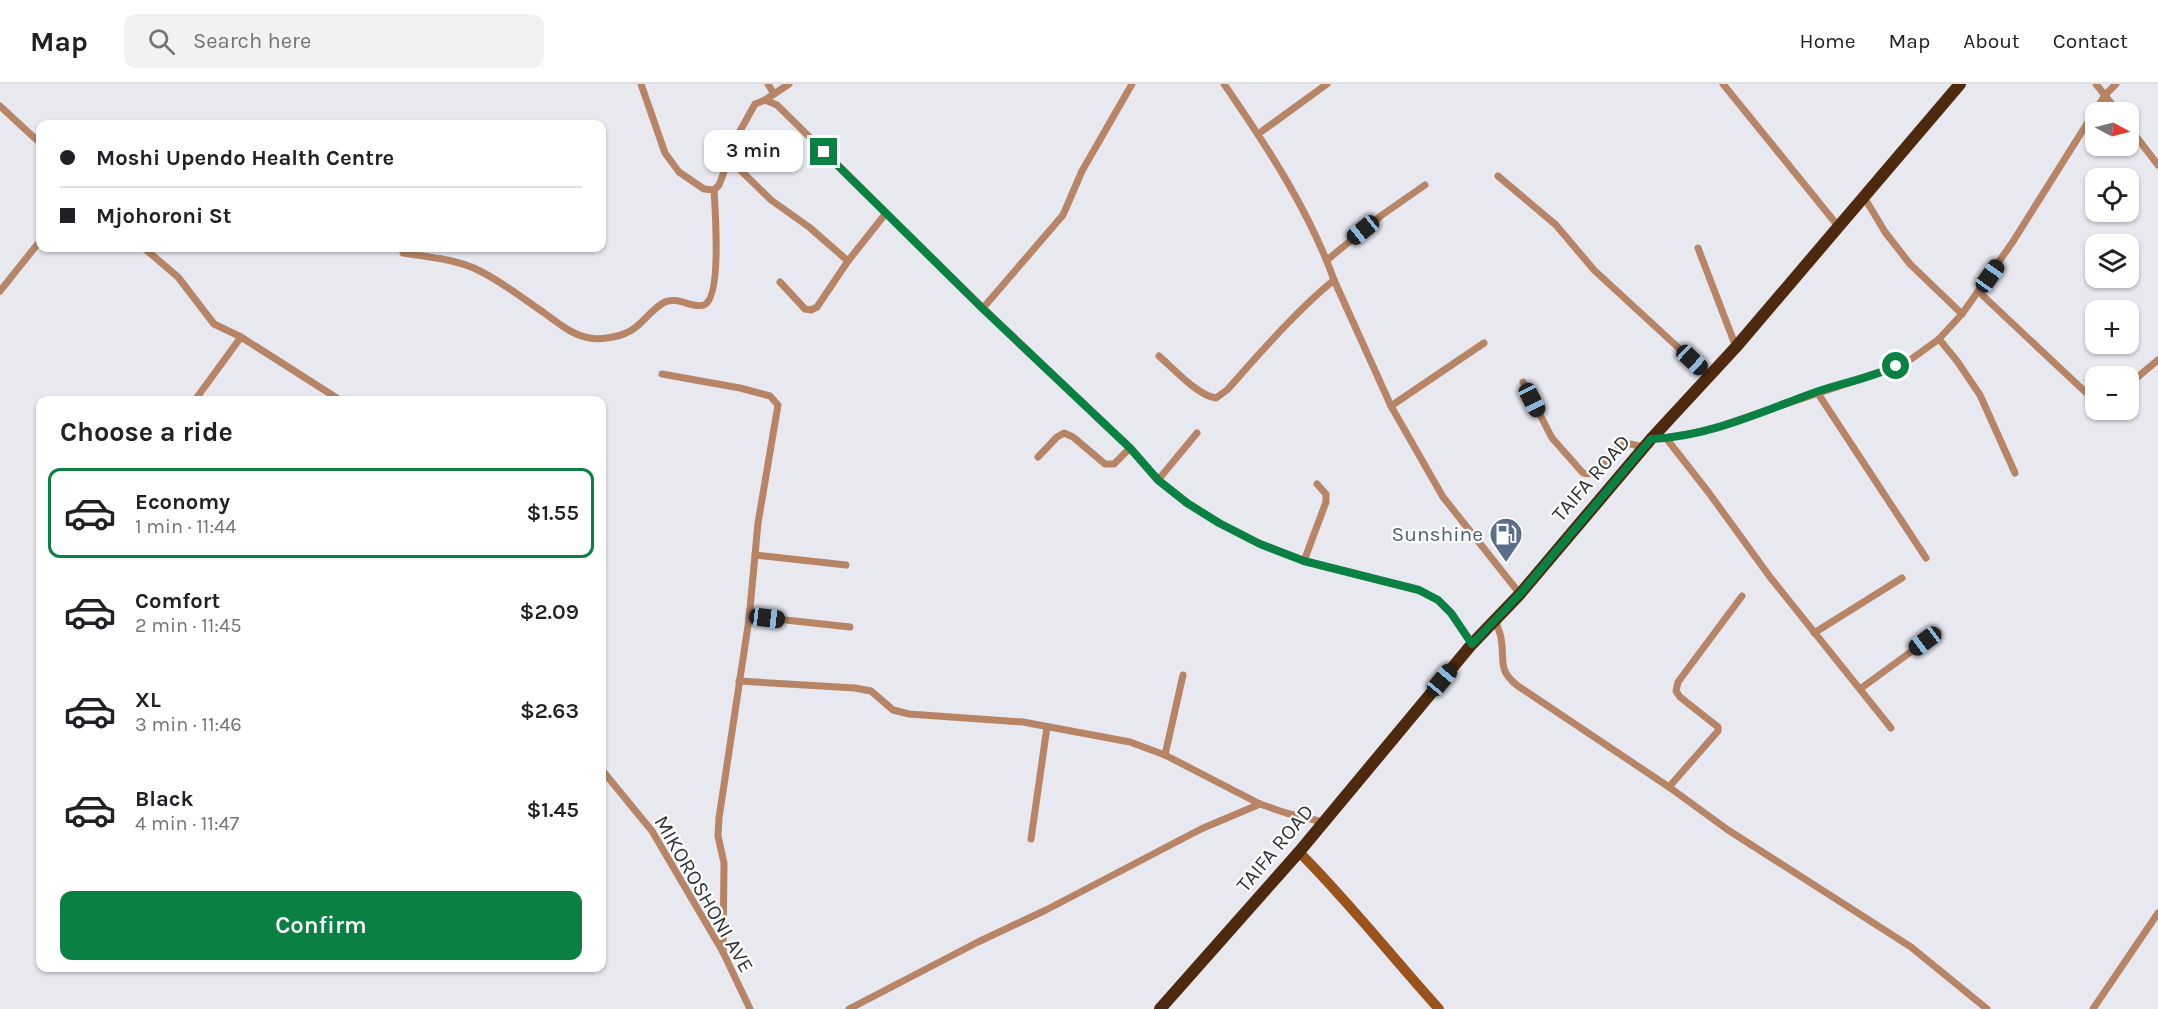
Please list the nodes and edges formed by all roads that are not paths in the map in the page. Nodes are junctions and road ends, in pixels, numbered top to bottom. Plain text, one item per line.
1 (641, 84) edge
2 (768, 84) edge
3 (789, 84) edge
4 (1132, 84) edge
5 (1224, 84) edge
6 (1327, 84) edge
7 (1723, 84) edge
8 (1960, 84) edge
9 (2097, 84) edge
10 (2116, 84) edge
11 (774, 94) junction
12 (2105, 95) junction
13 (765, 100) junction
14 (2110, 102) edge
15 (0, 106) edge
16 (1258, 134) junction
17 (36, 139) edge
18 (2139, 140) edge
19 (729, 159) junction
20 (2158, 165) edge
21 (1498, 176) dead end
22 (1425, 185) dead end
23 (714, 190) junction
24 (1864, 197) junction
25 (886, 213) junction
26 (1838, 226) junction
27 (36, 246) edge
28 (1698, 248) dead end
29 (149, 252) edge
30 (403, 253) dead end
31 (1327, 260) junction
32 (848, 261) junction
33 (1334, 280) junction
34 (780, 282) dead end
35 (0, 291) edge
36 (1978, 292) junction
37 (982, 308) junction
38 (1962, 314) junction
39 (241, 337) junction
40 (1939, 339) junction
41 (1484, 343) dead end
42 (1736, 347) junction
43 (1159, 356) dead end
44 (2158, 360) edge
45 (662, 374) dead end
46 (1708, 375) junction
47 (2139, 376) edge
48 (1523, 382) dead end
49 (1817, 392) junction
50 (2085, 392) edge
51 (198, 396) edge
52 (334, 396) edge
53 (1391, 406) junction
54 (1197, 433) dead end
55 (1665, 438) junction
56 (1648, 443) junction
57 (1130, 448) junction
58 (1038, 457) dead end
59 (2015, 473) dead end
60 (1158, 480) junction
61 (1317, 484) dead end
62 (755, 555) junction
63 (1926, 558) dead end
64 (1304, 561) junction
65 (846, 565) dead end
66 (1902, 578) dead end
67 (1520, 594) junction
68 (1742, 596) dead end
69 (1495, 619) junction
70 (749, 620) junction
71 (850, 627) dead end
72 (1938, 632) dead end
73 (1814, 633) junction
74 (1472, 644) junction
75 (1183, 675) dead end
76 (739, 681) junction
77 (1860, 689) junction
78 (1047, 727) junction
79 (1891, 728) dead end
80 (1165, 755) junction
81 (606, 775) edge
82 (1669, 787) junction
83 (1260, 804) junction
84 (1323, 822) junction
85 (1031, 839) dead end
86 (1299, 852) junction
87 (2158, 913) edge
88 (723, 952) junction
89 (750, 1009) edge
90 (849, 1009) edge
91 (1160, 1009) edge
92 (1439, 1009) edge
93 (1987, 1009) edge
94 (2093, 1009) edge

1 - 23 street
2 - 11 street
3 - 11 street
4 - 37 street
5 - 16 street
6 - 16 street
7 - 26 street
8 - 24 highway, TAIFA ROAD
9 - 12 street
10 - 12 street
11 - 13 street
12 - 14 street
12 - 36 street
13 - 19 street
13 - 25 street
15 - 17 street
16 - 31 street
18 - 20 street
19 - 23 street
19 - 32 street
21 - 46 street
22 - 31 street
23 - 30 street
24 - 26 highway, TAIFA ROAD
24 - 38 street
25 - 32 street
25 - 37 street
26 - 42 highway, TAIFA ROAD
27 - 35 street
28 - 42 street
29 - 39 street
31 - 33 street
32 - 34 street
33 - 43 street
33 - 53 street
36 - 38 street
36 - 50 street
37 - 57 street
38 - 40 street
39 - 51 street
39 - 52 street
40 - 49 street
40 - 59 street
41 - 53 street
42 - 46 highway, TAIFA ROAD
44 - 47 street
45 - 62 street
46 - 56 highway, TAIFA ROAD
48 - 56 street
49 - 55 street
49 - 63 street
53 - 67 street
54 - 60 street
55 - 56 street
55 - 73 street
56 - 67 highway, TAIFA ROAD
57 - 58 street
57 - 60 street
60 - 64 street
61 - 64 street
62 - 65 street
62 - 70 street
64 - 74 street
66 - 73 street
67 - 69 highway, TAIFA ROAD
68 - 82 street
69 - 74 highway, TAIFA ROAD
69 - 82 street
70 - 71 street
70 - 76 street
72 - 77 street
73 - 77 street
74 - 84 highway, TAIFA ROAD
75 - 80 street
76 - 78 street
76 - 88 street
77 - 79 street
78 - 80 street
78 - 85 street
80 - 83 street
81 - 88 street, MIKOROSHONI AVE
82 - 93 street
83 - 84 street
83 - 90 street
84 - 86 highway, TAIFA ROAD
86 - 91 highway, TAIFA ROAD
86 - 92 street
87 - 94 street
88 - 89 street, MIKOROSHONI AVE

